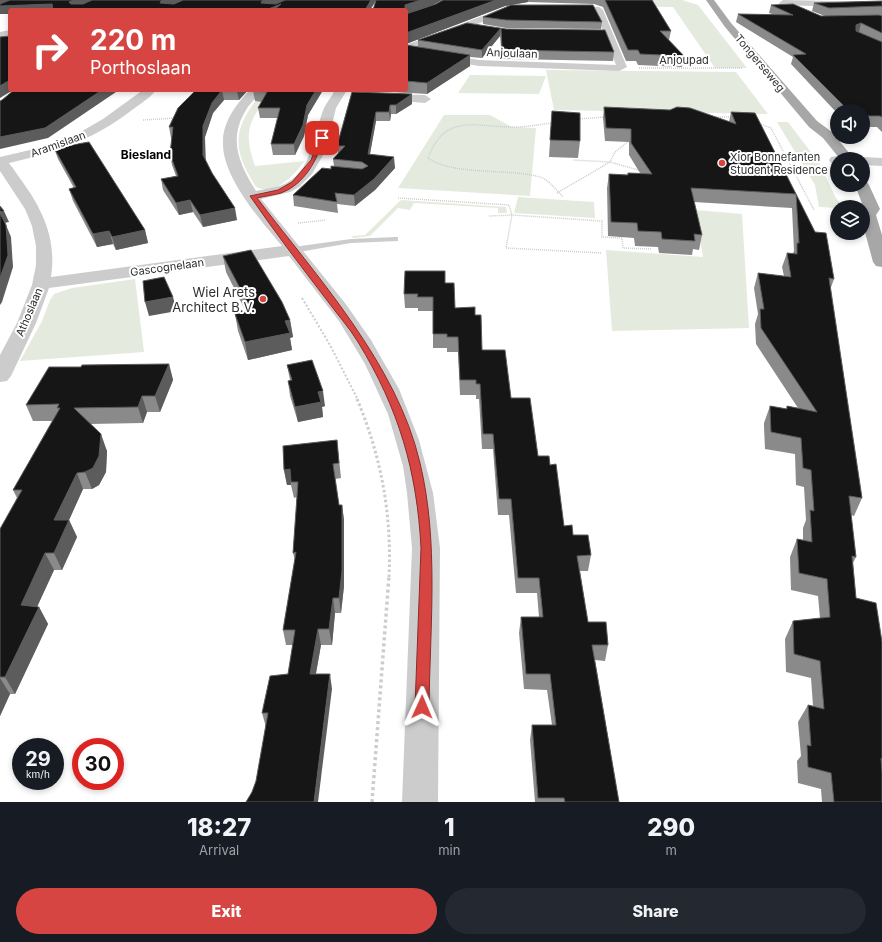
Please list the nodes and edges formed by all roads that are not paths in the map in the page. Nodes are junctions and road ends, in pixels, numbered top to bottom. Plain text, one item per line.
1 (710, 0) edge
2 (882, 4) edge
3 (521, 7) edge
4 (552, 7) edge
5 (806, 14) edge
6 (466, 26) junction
7 (480, 29) edge
8 (408, 47) edge
9 (408, 51) edge
10 (147, 92) edge
11 (255, 92) edge
12 (340, 92) edge
13 (354, 95) edge
14 (370, 96) edge
15 (425, 99) dead end
16 (836, 152) edge
17 (0, 161) edge
18 (870, 161) edge
19 (882, 162) edge
20 (253, 196) junction
21 (870, 230) edge
22 (394, 239) dead end
23 (293, 250) junction
24 (882, 262) edge
25 (41, 284) junction
26 (2, 368) edge
27 (420, 802) edge

1 - 16 main road, Tongerseweg
2 - 5 street
3 - 6 street
4 - 9 street, Anjoulaan
6 - 7 street
6 - 8 street
10 - 17 street, Aramislaan
11 - 20 street
12 - 13 street
12 - 20 street
14 - 15 street
17 - 25 street, Athoslaan
18 - 19 street
20 - 23 street
21 - 24 main road
22 - 23 lane
23 - 25 street, Gascognelaan
23 - 27 street
25 - 26 street, Athoslaan

